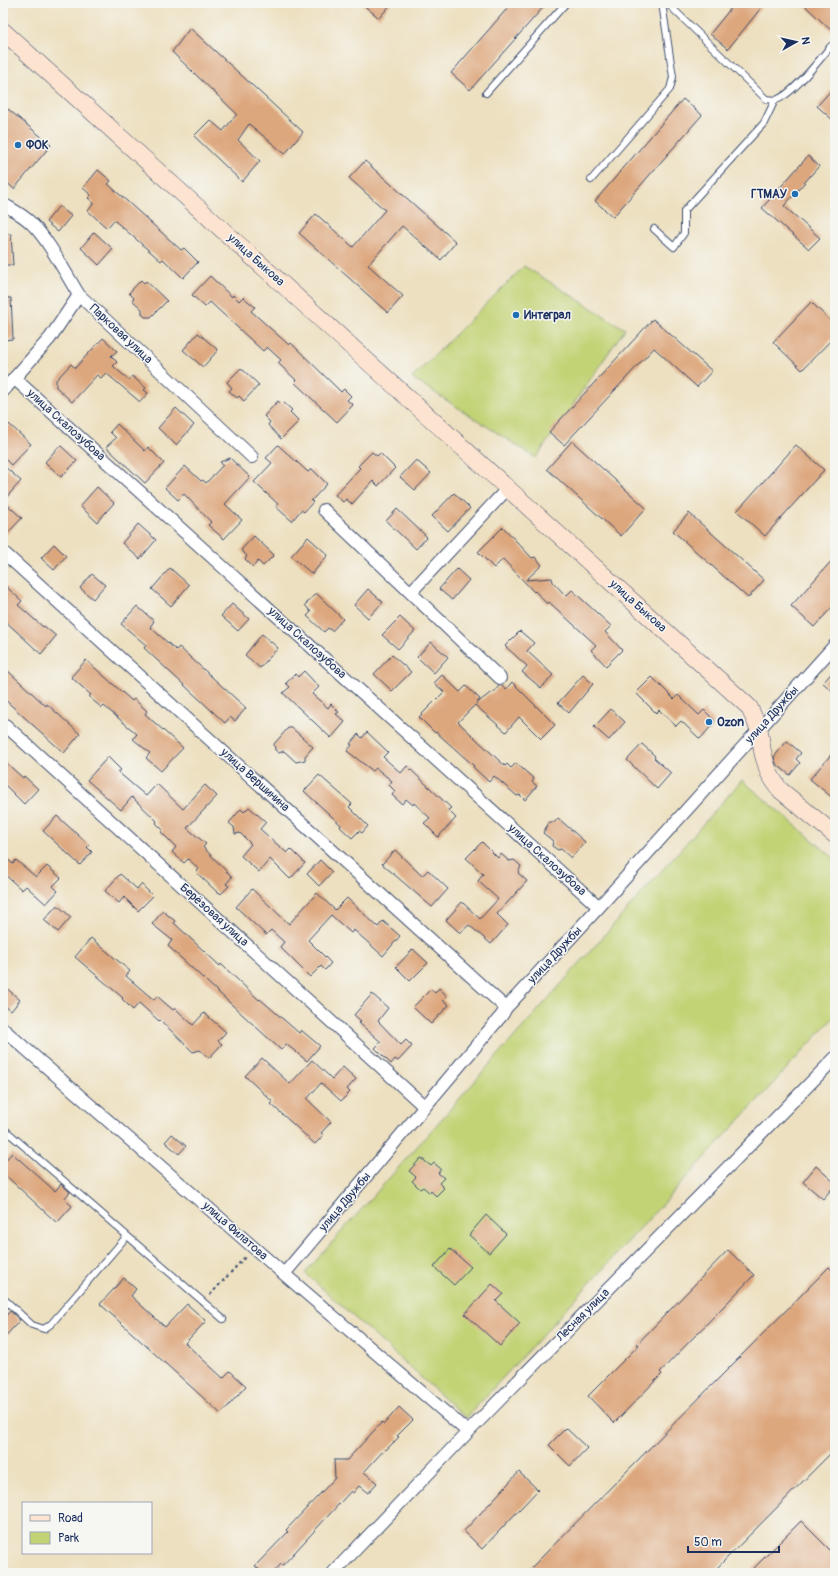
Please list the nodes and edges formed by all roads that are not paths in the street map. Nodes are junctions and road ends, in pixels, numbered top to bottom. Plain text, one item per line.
1 (566, 3) edge
2 (662, 3) edge
3 (667, 3) edge
4 (3, 31) edge
5 (831, 46) dead end
6 (486, 93) dead end
7 (774, 100) junction
8 (590, 180) dead end
9 (3, 204) edge
10 (654, 229) dead end
11 (79, 295) junction
12 (14, 378) junction
13 (3, 391) edge
14 (252, 457) dead end
15 (508, 488) junction
16 (324, 510) dead end
17 (3, 552) edge
18 (411, 592) junction
19 (835, 645) edge
20 (500, 678) dead end
21 (3, 723) edge
22 (759, 729) junction
23 (835, 835) edge
24 (599, 907) junction
25 (506, 1008) junction
26 (3, 1029) edge
27 (835, 1058) edge
28 (425, 1107) junction
29 (3, 1128) edge
30 (127, 1236) junction
31 (284, 1274) junction
32 (3, 1298) edge
33 (223, 1319) dead end
34 (468, 1432) junction
35 (333, 1573) edge

1 - 6 lane
2 - 8 lane
3 - 7 lane
4 - 15 street, улица Быкова
5 - 7 lane
7 - 10 lane
9 - 11 street
11 - 12 street, Парковая улица
11 - 14 street, Парковая улица
12 - 13 street, Парковая улица
12 - 24 street, улица Скалозубова
15 - 18 street
15 - 22 street, улица Быкова
16 - 18 street
17 - 25 street, улица Вершинина
18 - 20 street
19 - 22 street, улица Дружбы
21 - 28 street, Берёзовая улица
22 - 23 street, улица Быкова
22 - 24 street, улица Дружбы
24 - 25 street, улица Дружбы
25 - 28 street, улица Дружбы
26 - 31 street, улица Филатова
27 - 34 street, Лесная улица
28 - 31 street, улица Дружбы
29 - 30 lane
30 - 32 lane
30 - 33 lane
31 - 34 street, улица Филатова
34 - 35 street, Лесная улица

